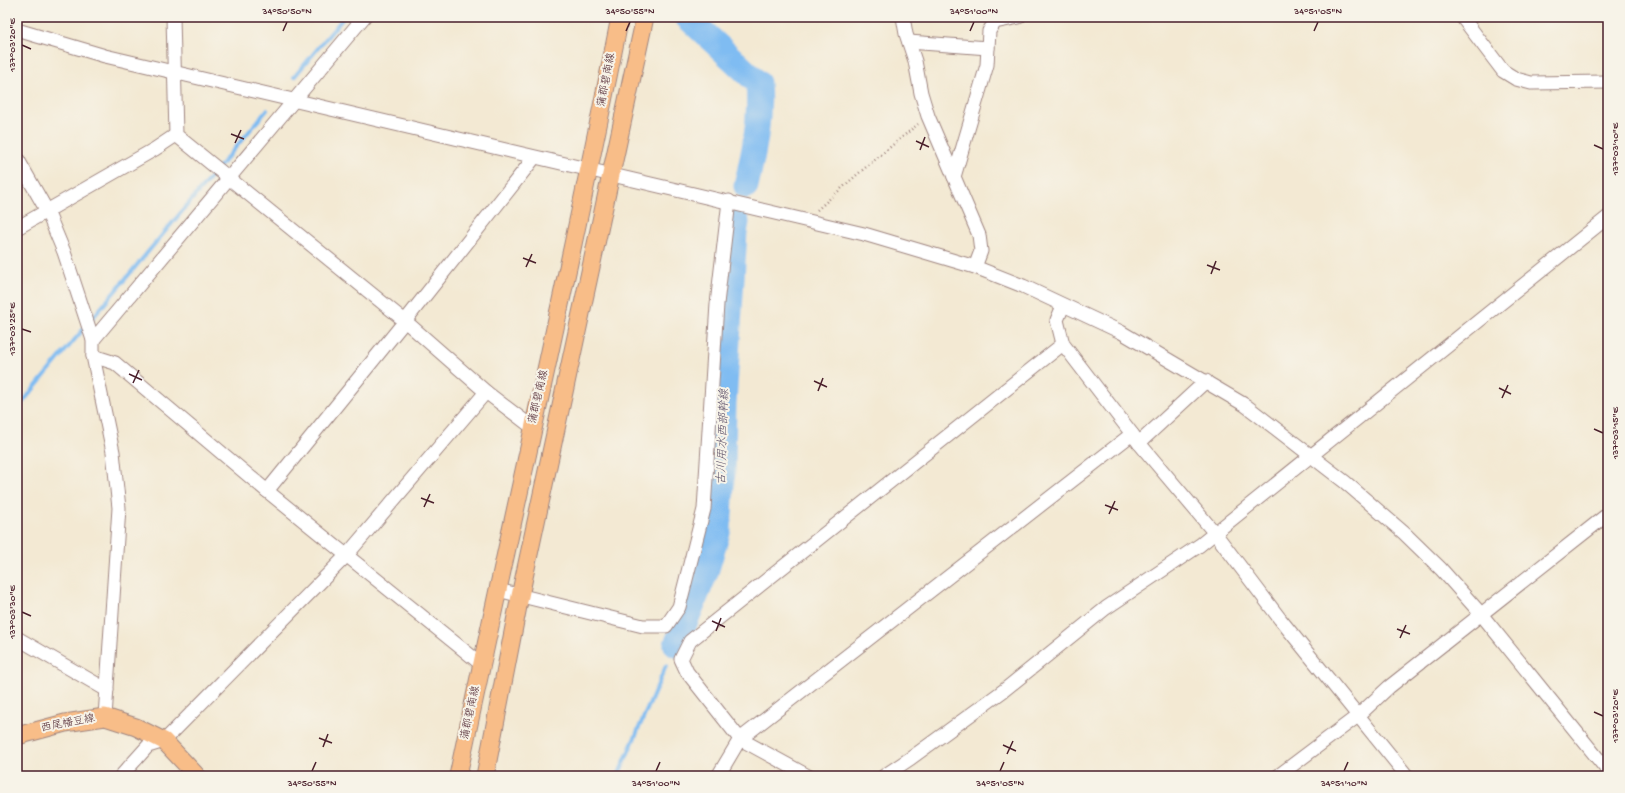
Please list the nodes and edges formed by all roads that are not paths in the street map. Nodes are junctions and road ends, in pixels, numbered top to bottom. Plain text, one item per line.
1 (173, 17) edge
2 (364, 17) edge
3 (620, 17) edge
4 (645, 17) edge
5 (903, 17) edge
6 (1019, 17) edge
7 (1462, 17) edge
8 (351, 23) edge
9 (17, 30) edge
10 (909, 42) junction
11 (988, 48) junction
12 (174, 71) junction
13 (1608, 82) edge
14 (294, 99) junction
15 (176, 135) junction
16 (17, 158) edge
17 (534, 158) junction
18 (590, 169) junction
19 (222, 172) junction
20 (612, 174) junction
21 (954, 177) junction
22 (729, 201) junction
23 (47, 211) junction
24 (1608, 217) edge
25 (17, 228) edge
26 (975, 267) junction
27 (1063, 306) junction
28 (405, 321) junction
29 (92, 337) junction
30 (1063, 344) junction
31 (93, 356) junction
32 (1206, 381) junction
33 (486, 392) junction
34 (532, 427) junction
35 (1136, 438) junction
36 (1311, 455) junction
37 (266, 491) junction
38 (1608, 514) edge
39 (1214, 532) junction
40 (346, 556) junction
41 (498, 590) junction
42 (520, 596) junction
43 (1481, 614) junction
44 (17, 638) edge
45 (481, 664) junction
46 (107, 690) junction
47 (1359, 715) junction
48 (105, 717) junction
49 (17, 736) edge
50 (740, 739) junction
51 (164, 741) junction
52 (1608, 770) edge
53 (121, 776) edge
54 (197, 776) edge
55 (458, 776) edge
56 (485, 776) edge
57 (718, 776) edge
58 (808, 776) edge
59 (884, 776) edge
60 (1278, 776) edge
61 (1407, 776) edge

1 - 12 street
2 - 8 street
3 - 18 main road, 蒲郡碧南線
4 - 20 main road
5 - 10 street
6 - 11 street
7 - 13 street
8 - 14 street
9 - 12 street
10 - 11 street
10 - 21 street
11 - 21 street
12 - 14 street
12 - 15 street
14 - 17 street
14 - 19 street
15 - 19 street
15 - 23 street
16 - 23 street
17 - 18 street
17 - 28 street
18 - 20 street
18 - 34 main road, 蒲郡碧南線
19 - 28 street
19 - 29 street
20 - 22 street
20 - 42 main road
21 - 26 street
22 - 26 street
22 - 42 street
23 - 25 street
23 - 29 street
24 - 36 street
26 - 27 street
27 - 30 street
27 - 32 street
28 - 33 street
28 - 37 street
29 - 31 street
30 - 35 street
30 - 50 street
31 - 37 street
31 - 46 street
32 - 35 street
32 - 36 street
33 - 34 street
33 - 40 street
34 - 41 main road, 蒲郡碧南線
35 - 39 street
35 - 50 street
36 - 39 street
36 - 43 street
37 - 40 street
38 - 43 street
39 - 47 street
39 - 59 street
40 - 45 street
40 - 51 street
41 - 42 street
41 - 45 main road, 蒲郡碧南線
42 - 56 main road
43 - 47 street
43 - 52 street
44 - 46 street
45 - 55 main road, 蒲郡碧南線
46 - 48 street
47 - 60 street
47 - 61 street
48 - 49 main road, 西尾幡豆線
48 - 51 main road, 西尾幡豆線
50 - 57 street
50 - 58 street
51 - 53 street
51 - 54 main road, 西尾幡豆線

